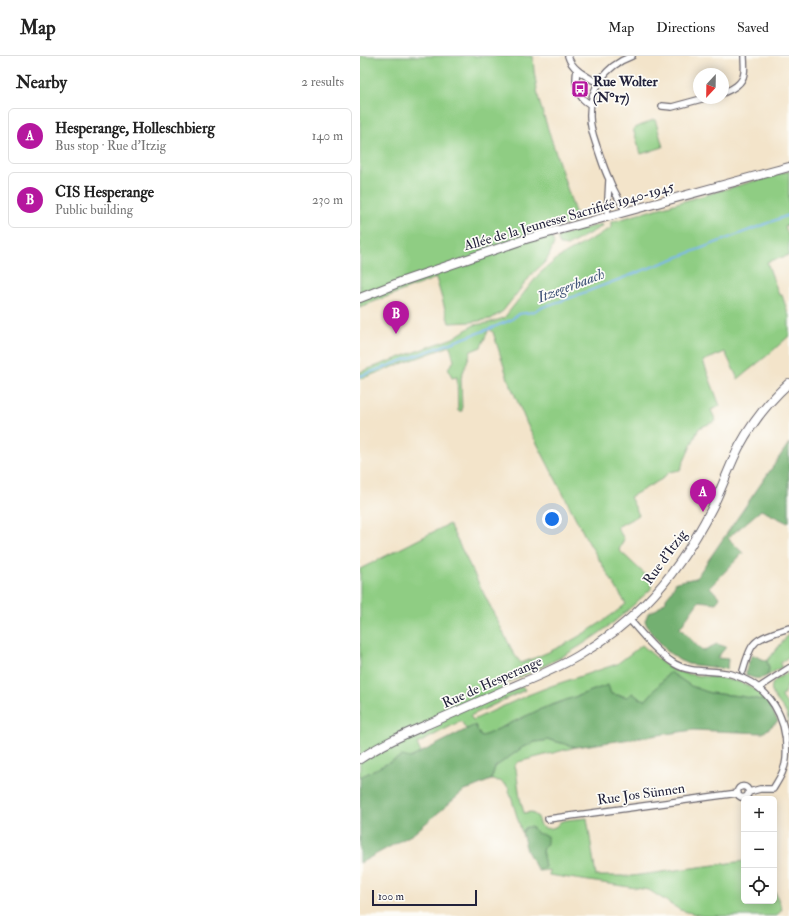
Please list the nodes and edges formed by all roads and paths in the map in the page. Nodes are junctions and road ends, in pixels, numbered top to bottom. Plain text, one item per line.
1 (568, 56) edge
2 (632, 56) edge
3 (744, 56) edge
4 (577, 70) junction
5 (598, 83) junction
6 (729, 90) edge
7 (693, 101) edge
8 (591, 105) junction
9 (662, 106) dead end
10 (789, 167) edge
11 (609, 180) junction
12 (626, 212) junction
13 (607, 217) junction
14 (360, 298) edge
15 (789, 383) edge
16 (629, 619) junction
17 (789, 628) edge
18 (789, 668) edge
19 (743, 671) dead end
20 (760, 687) junction
21 (360, 759) edge
22 (548, 818) dead end

1 - 4 street
2 - 5 street
3 - 6 street
4 - 5 street
4 - 8 street
5 - 8 street
7 - 9 street
8 - 11 street
10 - 12 main road, Allée de la Jeunesse Sacrifiée 1940-1945
11 - 12 street
11 - 13 street
12 - 13 main road, Allée de la Jeunesse Sacrifiée 1940-1945
13 - 14 main road, Allée de la Jeunesse Sacrifiée 1940-1945
15 - 16 main road, Rue d'Itzig
16 - 20 street
16 - 21 main road, Rue de Hesperange
17 - 19 street
18 - 20 street
20 - 22 street, Rue Jos Sünnen

